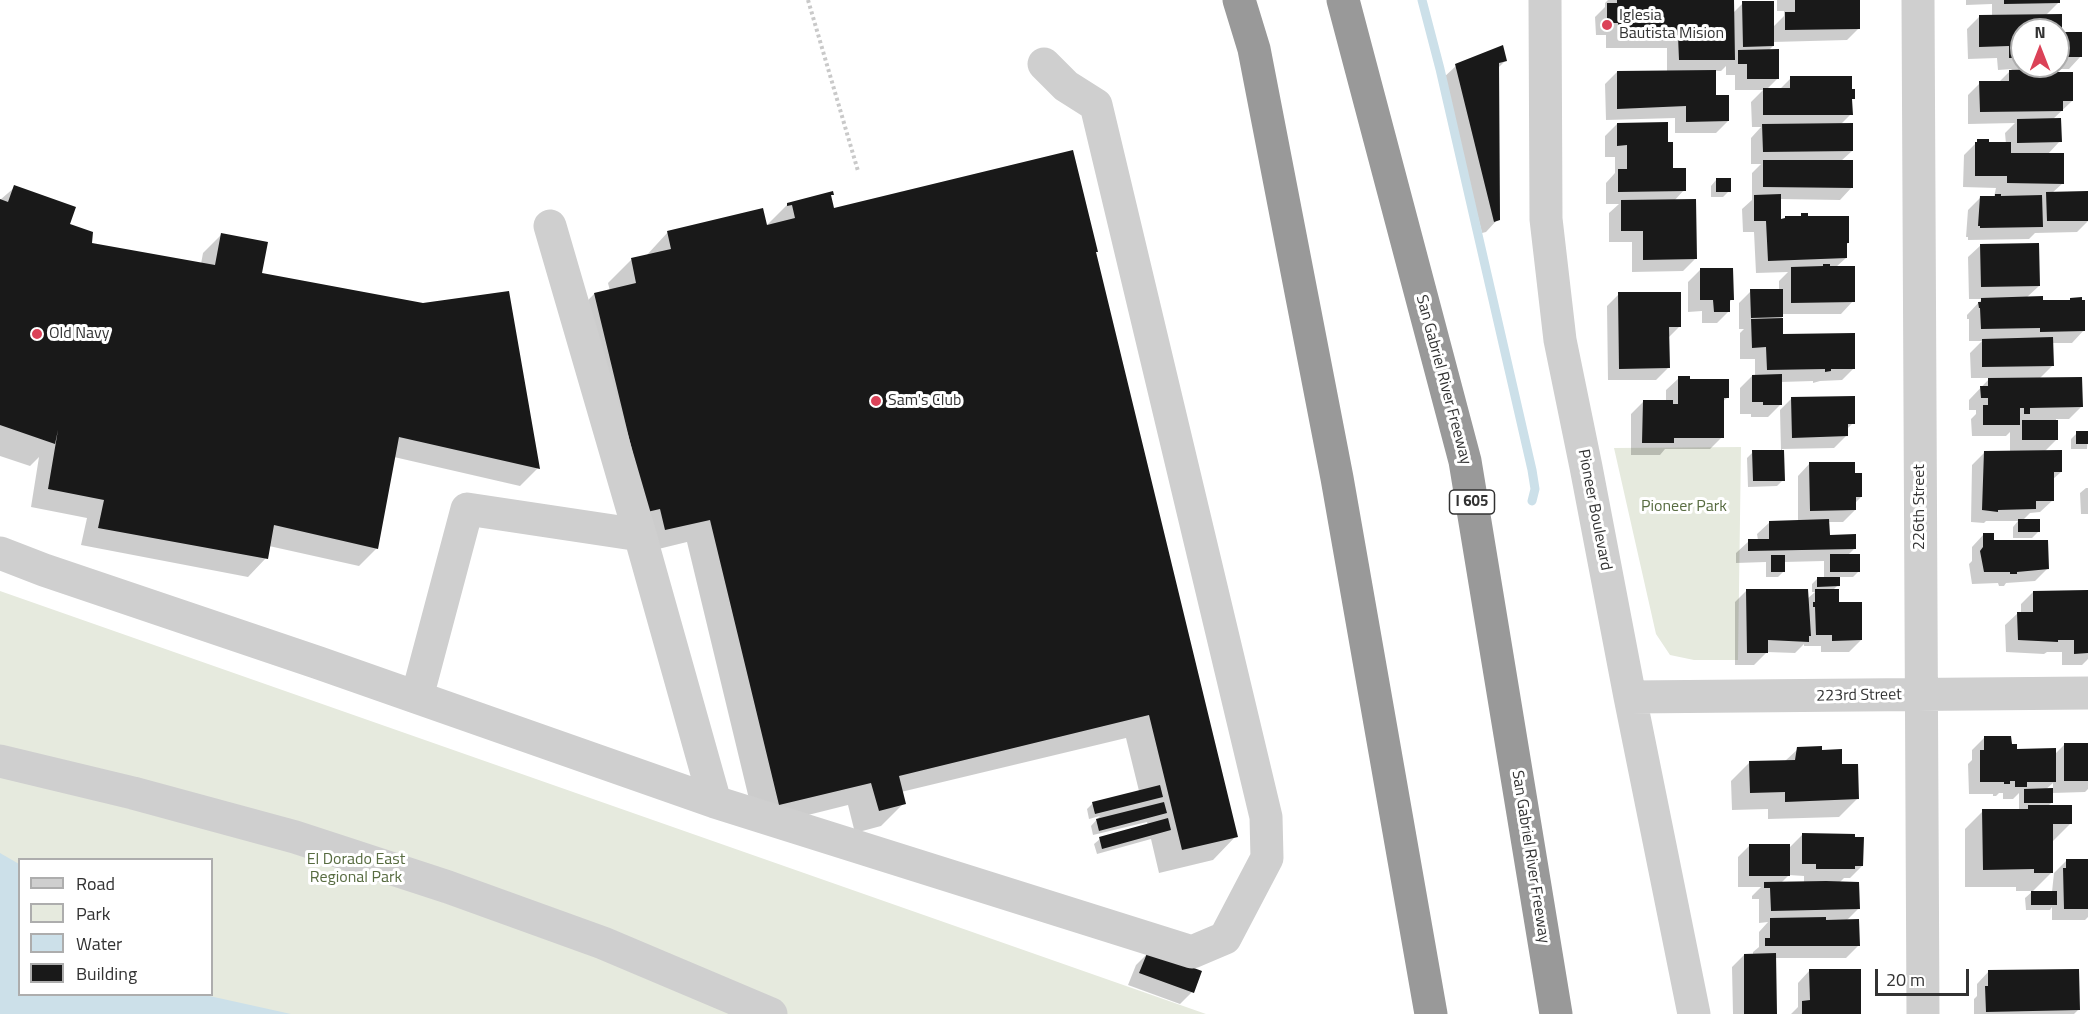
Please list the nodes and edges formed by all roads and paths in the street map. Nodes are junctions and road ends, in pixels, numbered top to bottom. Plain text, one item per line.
1 (808, 0) edge
2 (1239, 0) edge
3 (1343, 0) edge
4 (1545, 0) edge
5 (1918, 0) edge
6 (1044, 64) dead end
7 (858, 171) dead end
8 (550, 226) dead end
9 (640, 535) junction
10 (0, 553) edge
11 (2088, 693) edge
12 (1921, 695) junction
13 (417, 698) junction
14 (1630, 698) junction
15 (0, 761) edge
16 (715, 802) junction
17 (771, 1014) edge
18 (1431, 1014) edge
19 (1556, 1014) edge
20 (1694, 1014) edge
21 (1923, 1014) edge

1 - 7 path
2 - 18 highway
3 - 19 highway, San Gabriel River Freeway / I 605
4 - 14 street, Pioneer Boulevard
5 - 12 street, 226th Street
6 - 16 street
8 - 9 street
9 - 13 street
9 - 16 street
10 - 13 street
11 - 12 street, 223rd Street
12 - 14 street, 223rd Street
12 - 21 street, 226th Street
13 - 16 street
14 - 20 street, Pioneer Boulevard
15 - 17 street

